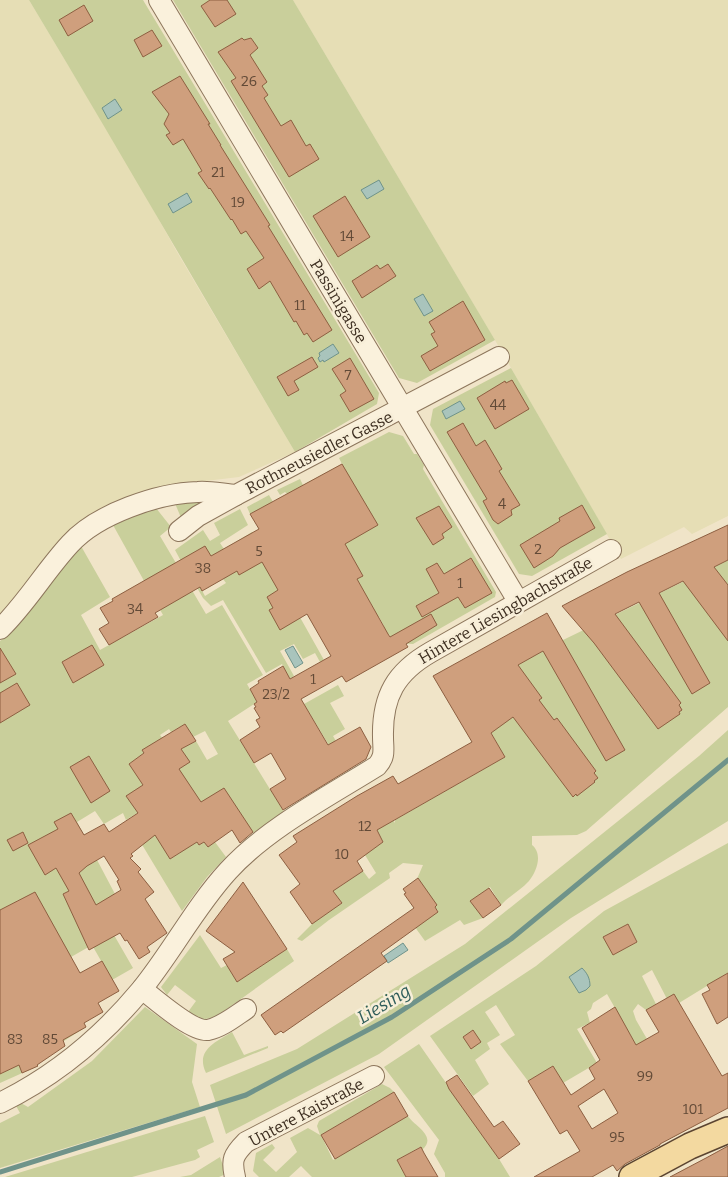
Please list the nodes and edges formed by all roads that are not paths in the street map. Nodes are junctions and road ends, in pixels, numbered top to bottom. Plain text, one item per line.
1 (160, 0) edge
2 (499, 357) dead end
3 (403, 408) junction
4 (236, 496) junction
5 (179, 531) dead end
6 (611, 550) dead end
7 (518, 601) junction
8 (0, 629) edge
9 (142, 989) junction
10 (246, 1009) dead end
11 (374, 1076) dead end
12 (0, 1103) edge
13 (728, 1130) edge
14 (235, 1177) edge
15 (632, 1177) edge

1 - 3 street, Passinigasse
2 - 3 street, Rothneusiedler Gasse
3 - 4 street, Rothneusiedler Gasse
3 - 7 street, Passinigasse
4 - 5 street
4 - 8 street, Rothneusiedler Gasse
6 - 7 street, Hintere Liesingbachstraße
7 - 9 street, Hintere Liesingbachstraße
9 - 10 street
9 - 12 street, Hintere Liesingbachstraße
11 - 14 street, Untere Kaistraße
13 - 15 main road

